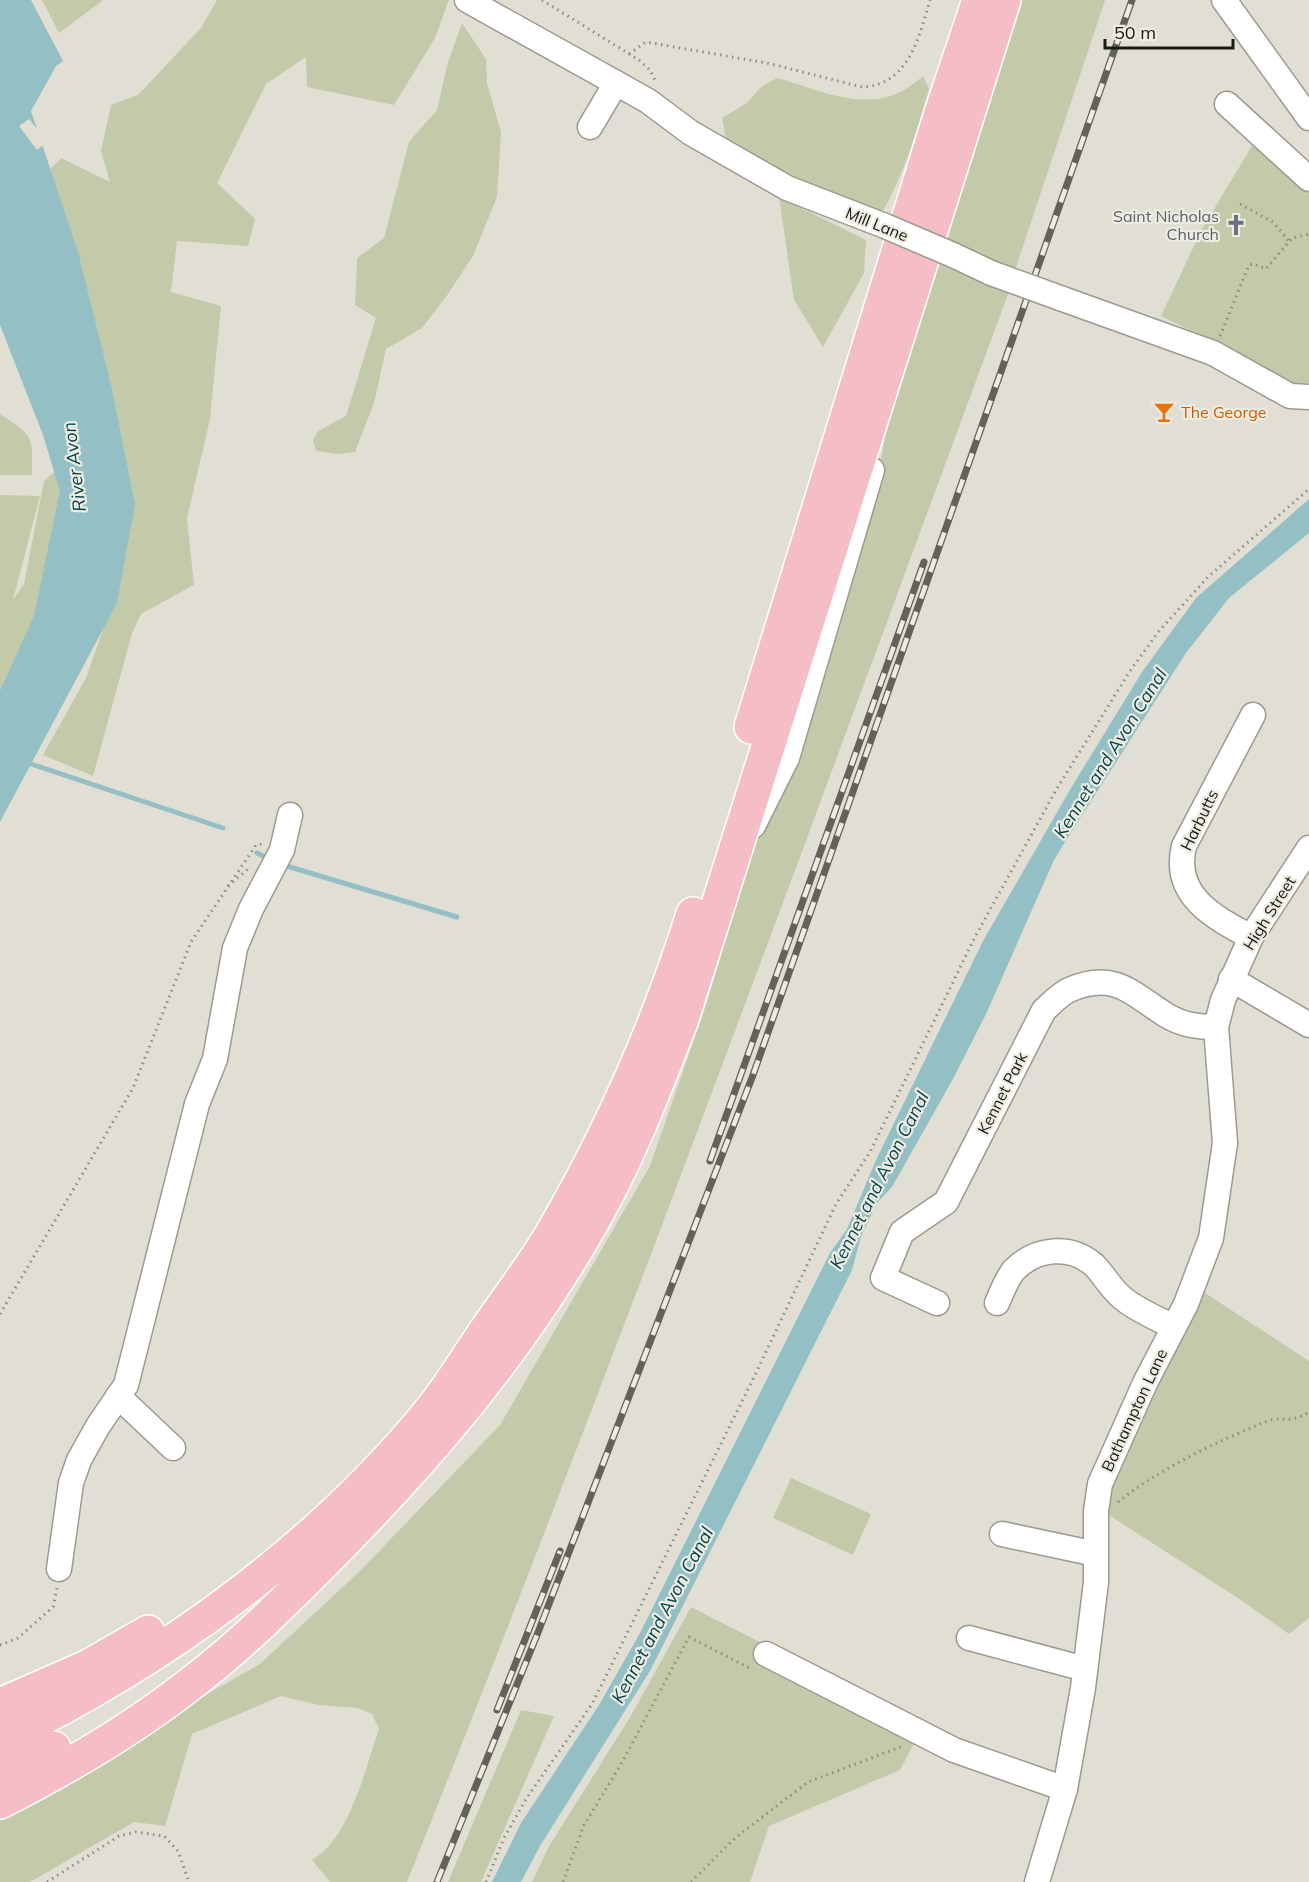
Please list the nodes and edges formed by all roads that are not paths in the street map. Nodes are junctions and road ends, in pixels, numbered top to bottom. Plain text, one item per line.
1 (467, 0) edge
2 (979, 0) edge
3 (1004, 0) edge
4 (1224, 0) edge
5 (616, 83) junction
6 (1227, 104) dead end
7 (1309, 118) edge
8 (590, 127) dead end
9 (1304, 175) edge
10 (1309, 397) edge
11 (1253, 715) dead end
12 (290, 815) road end
13 (1309, 848) edge
14 (1251, 937) junction
15 (1231, 979) junction
16 (1309, 1025) edge
17 (1216, 1027) junction
18 (997, 1302) dead end
19 (937, 1303) dead end
20 (1174, 1327) junction
21 (480, 1339) junction
22 (118, 1396) junction
23 (173, 1448) dead end
24 (1002, 1534) dead end
25 (346, 1541) junction
26 (1096, 1554) junction
27 (59, 1569) road end
28 (969, 1638) dead end
29 (765, 1665) road end
30 (1085, 1669) junction
31 (0, 1705) edge
32 (0, 1740) edge
33 (0, 1775) edge
34 (1065, 1789) junction
35 (0, 1802) edge
36 (1037, 1882) edge

1 - 5 street, Mill Lane
2 - 21 highway
3 - 25 highway
4 - 7 street
5 - 8 street
5 - 10 street, Mill Lane, bridge
6 - 9 street
11 - 14 street, Harbutts
12 - 22 street
13 - 14 street, High Street
14 - 15 street, High Street
15 - 16 street
15 - 17 street, Bathampton Lane
17 - 19 street, Kennet Park
17 - 20 street, Bathampton Lane
18 - 20 street
20 - 26 street, Bathampton Lane
21 - 31 highway
21 - 32 highway
22 - 23 street
22 - 27 street
24 - 26 street
25 - 33 highway
25 - 35 highway
26 - 30 street, Bathampton Lane
28 - 30 street
29 - 34 street
30 - 34 street, Bathampton Lane
34 - 36 street, Bathampton Lane

